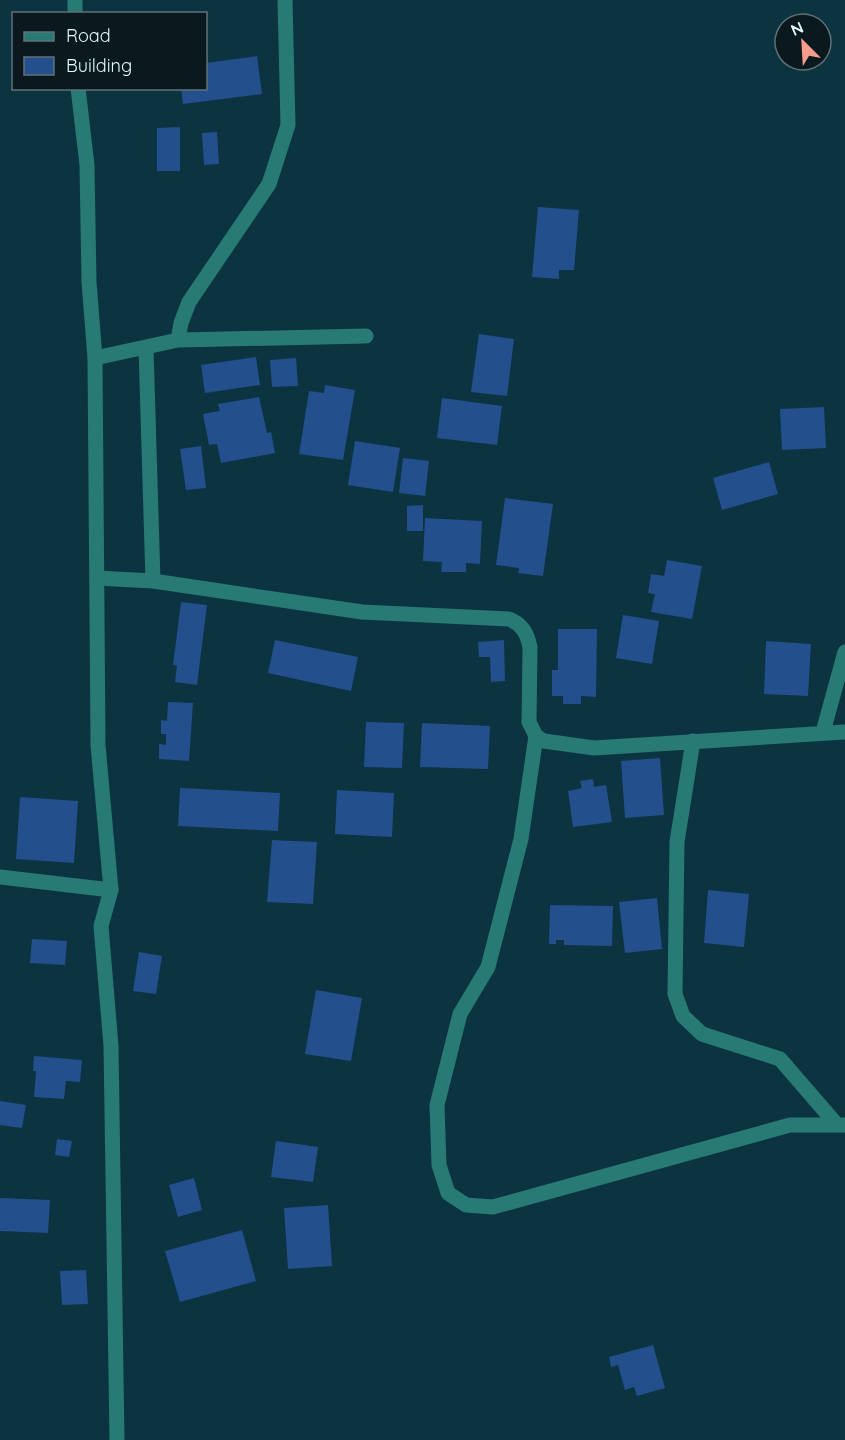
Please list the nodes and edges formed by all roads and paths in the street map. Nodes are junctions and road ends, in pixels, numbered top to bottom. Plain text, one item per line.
1 (285, 0) edge
2 (78, 90) edge
3 (366, 336) dead end
4 (178, 340) junction
5 (146, 348) junction
6 (95, 358) junction
7 (98, 578) junction
8 (153, 581) junction
9 (845, 652) edge
10 (823, 732) junction
11 (845, 732) edge
12 (536, 736) junction
13 (693, 741) junction
14 (0, 877) edge
15 (111, 890) junction
16 (841, 1125) edge
17 (117, 1440) edge

1 - 4 street
2 - 6 street
3 - 4 street
4 - 5 street
5 - 6 street
5 - 8 street
6 - 7 street
7 - 8 street
7 - 15 street
8 - 12 street
9 - 10 street
10 - 11 street
10 - 13 street
12 - 13 street
12 - 16 street
13 - 16 street
14 - 15 street
15 - 17 street

